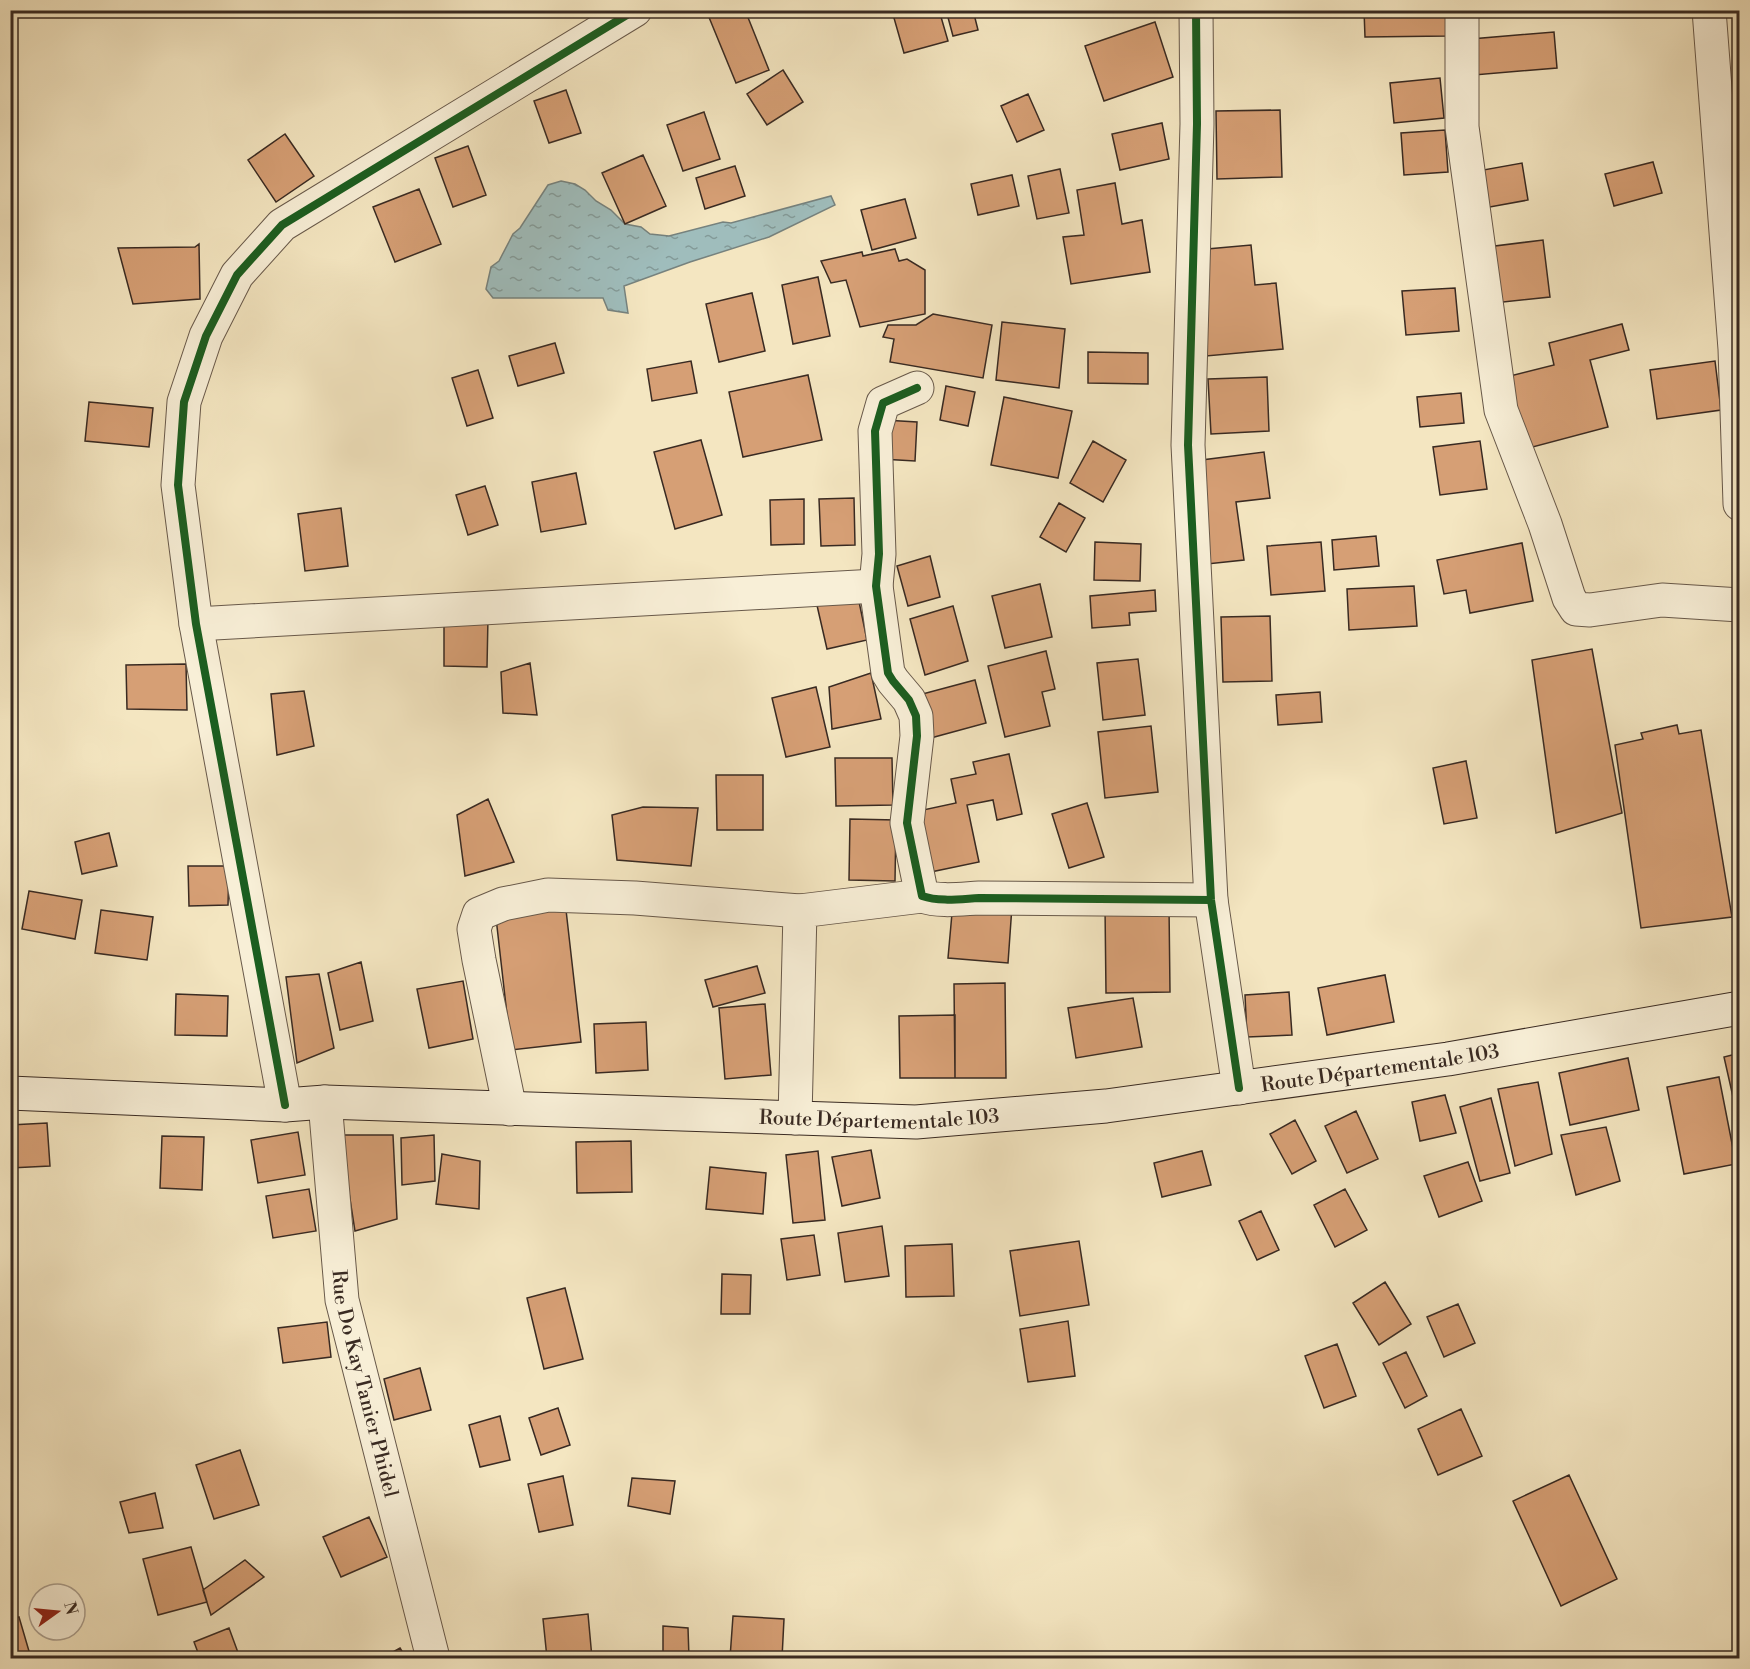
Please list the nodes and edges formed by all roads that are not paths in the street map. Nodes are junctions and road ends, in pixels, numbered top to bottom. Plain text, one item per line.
1 (635, 10) edge
2 (1196, 10) edge
3 (1462, 10) edge
4 (1709, 10) edge
5 (917, 387) dead end
6 (1740, 504) edge
7 (876, 586) junction
8 (1740, 605) edge
9 (196, 624) junction
10 (922, 896) junction
11 (1211, 900) junction
12 (800, 911) junction
13 (1740, 1008) edge
14 (1239, 1088) junction
15 (10, 1093) edge
16 (325, 1102) junction
17 (285, 1105) junction
18 (510, 1109) junction
19 (795, 1118) junction
20 (433, 1659) edge

1 - 9 street
2 - 11 street
3 - 8 street
4 - 6 street
5 - 7 street
7 - 9 street
7 - 10 street
9 - 17 street
10 - 11 street
10 - 12 street
11 - 14 street
12 - 18 street
12 - 19 street
13 - 14 street, Route Départementale 103
14 - 19 street, Route Départementale 103
15 - 17 street, Route Départementale 103
16 - 17 street, Route Départementale 103
16 - 18 street, Route Départementale 103
16 - 20 street, Rue Do Kay Tanier Phidel
18 - 19 street, Route Départementale 103

